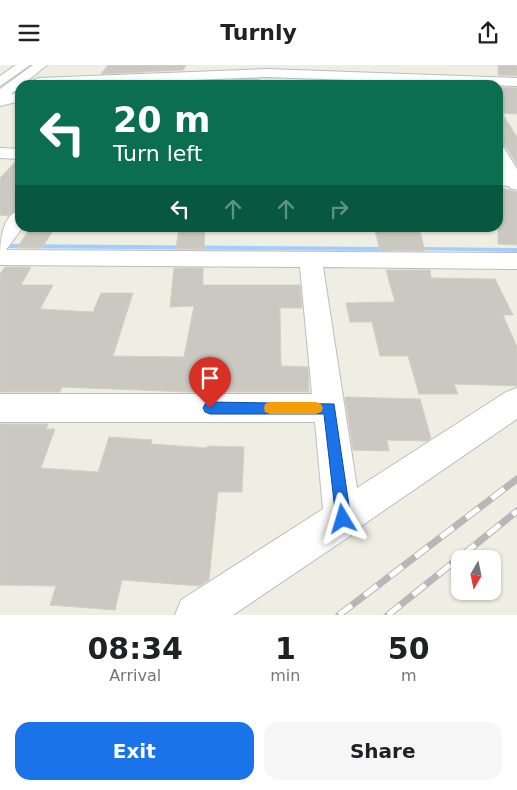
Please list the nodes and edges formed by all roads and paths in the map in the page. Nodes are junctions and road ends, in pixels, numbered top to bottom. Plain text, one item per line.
1 (24, 65) edge
2 (130, 65) edge
3 (443, 65) edge
4 (46, 68) edge
5 (1, 80) edge
6 (26, 80) edge
7 (38, 80) edge
8 (119, 80) edge
9 (151, 80) edge
10 (311, 80) edge
11 (454, 80) edge
12 (503, 82) edge
13 (517, 82) edge
14 (15, 87) edge
15 (0, 96) edge
16 (15, 98) edge
17 (0, 102) edge
18 (0, 153) edge
19 (15, 154) edge
20 (503, 163) edge
21 (512, 182) edge
22 (15, 224) edge
23 (0, 248) edge
24 (311, 261) junction
25 (517, 261) edge
26 (517, 402) edge
27 (0, 408) edge
28 (329, 408) junction
29 (343, 519) junction
30 (196, 615) edge

1 - 5 street
2 - 8 street
3 - 11 street
4 - 6 street
4 - 7 street
9 - 10 street
12 - 13 street
14 - 15 street
16 - 17 street
18 - 19 street
20 - 21 street
22 - 23 street
23 - 24 street
24 - 25 street
24 - 28 street
26 - 29 street
27 - 28 street
28 - 29 street
29 - 30 street

